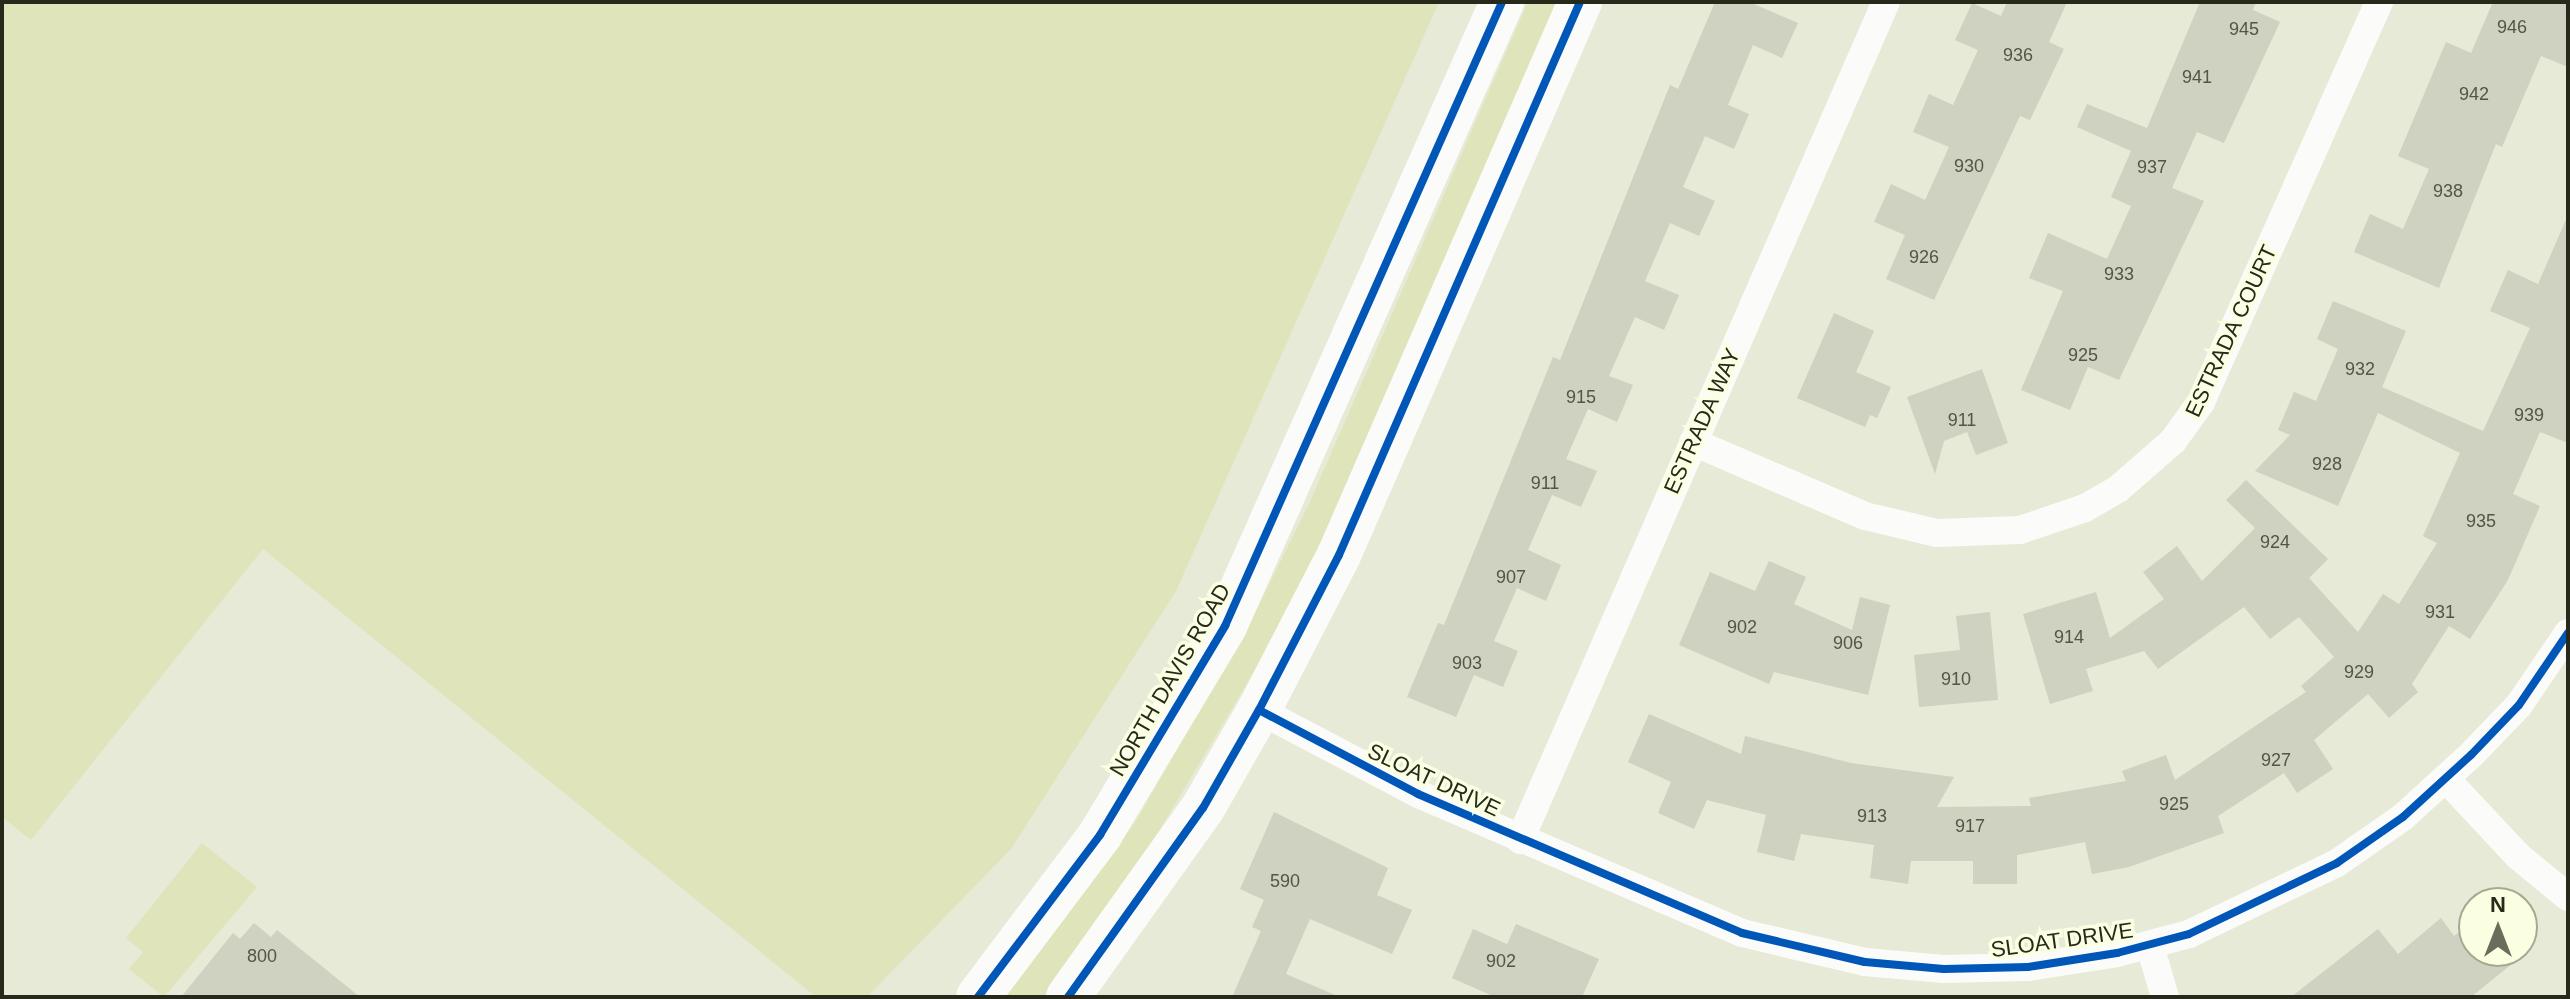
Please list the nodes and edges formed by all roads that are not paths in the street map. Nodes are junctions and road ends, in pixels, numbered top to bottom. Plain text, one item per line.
1 (1502, 2) edge
2 (1580, 2) edge
3 (1886, 2) edge
4 (2379, 2) edge
5 (1693, 442) junction
6 (2568, 633) edge
7 (1259, 710) junction
8 (2446, 779) junction
9 (1520, 840) junction
10 (2568, 897) edge
11 (2150, 946) junction
12 (978, 997) edge
13 (1068, 997) edge
14 (2165, 997) edge

1 - 12 highway, NORTH DAVIS ROAD
2 - 7 highway
3 - 5 street, ESTRADA WAY
4 - 5 street, ESTRADA COURT
5 - 9 street, ESTRADA WAY
6 - 8 street, SLOAT DRIVE
7 - 9 street, SLOAT DRIVE
7 - 13 highway
8 - 10 street
8 - 11 street, SLOAT DRIVE
9 - 11 street, SLOAT DRIVE
11 - 14 street

